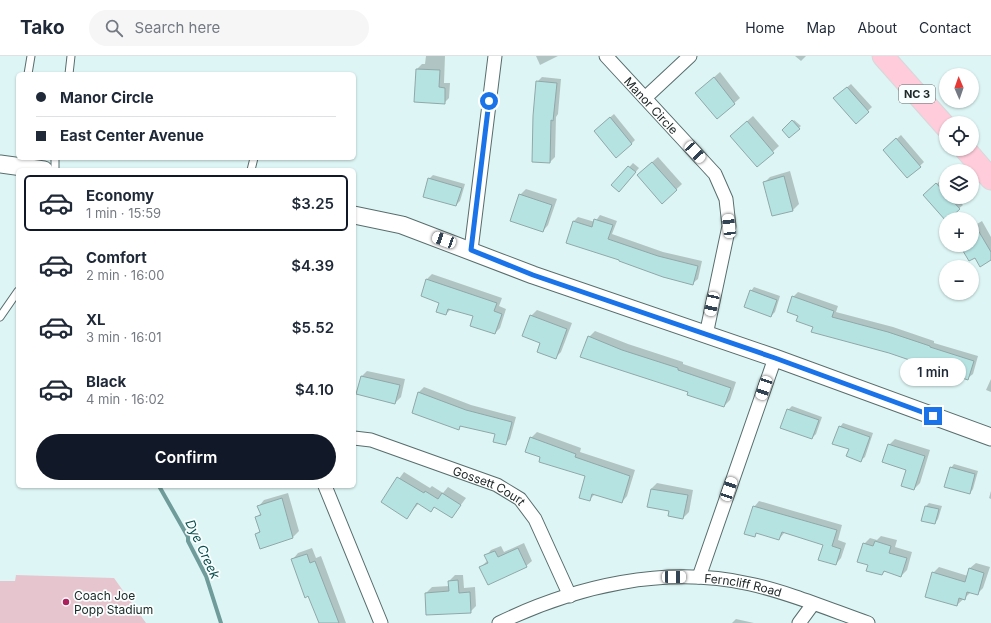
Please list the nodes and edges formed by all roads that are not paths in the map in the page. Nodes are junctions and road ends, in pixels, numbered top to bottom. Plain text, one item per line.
1 (31, 56) edge
2 (71, 56) edge
3 (495, 56) edge
4 (606, 56) edge
5 (690, 56) edge
6 (888, 58) edge
7 (28, 72) edge
8 (68, 72) edge
9 (645, 98) junction
10 (939, 119) edge
11 (971, 156) edge
12 (0, 164) edge
13 (29, 168) edge
14 (991, 179) edge
15 (356, 215) edge
16 (471, 250) junction
17 (16, 294) edge
18 (0, 317) edge
19 (706, 335) junction
20 (775, 358) junction
21 (991, 437) edge
22 (356, 438) edge
23 (326, 488) edge
24 (699, 577) junction
25 (570, 596) junction
26 (813, 604) junction
27 (381, 623) edge
28 (500, 623) edge
29 (799, 623) edge
30 (868, 623) edge

1 - 7 lane
2 - 8 lane
3 - 16 street
4 - 9 street, Manor Circle
5 - 9 street
6 - 10 main road, NC 3
9 - 19 street, Manor Circle
11 - 14 main road
12 - 13 street
15 - 16 street
16 - 19 street
17 - 18 lane
19 - 20 street
20 - 21 street
20 - 24 street
22 - 25 street, Gossett Court
23 - 27 street
24 - 25 street, Ferncliff Road
24 - 26 street, Ferncliff Road
25 - 28 street, Ferncliff Road
26 - 29 street
26 - 30 street, Ferncliff Road

